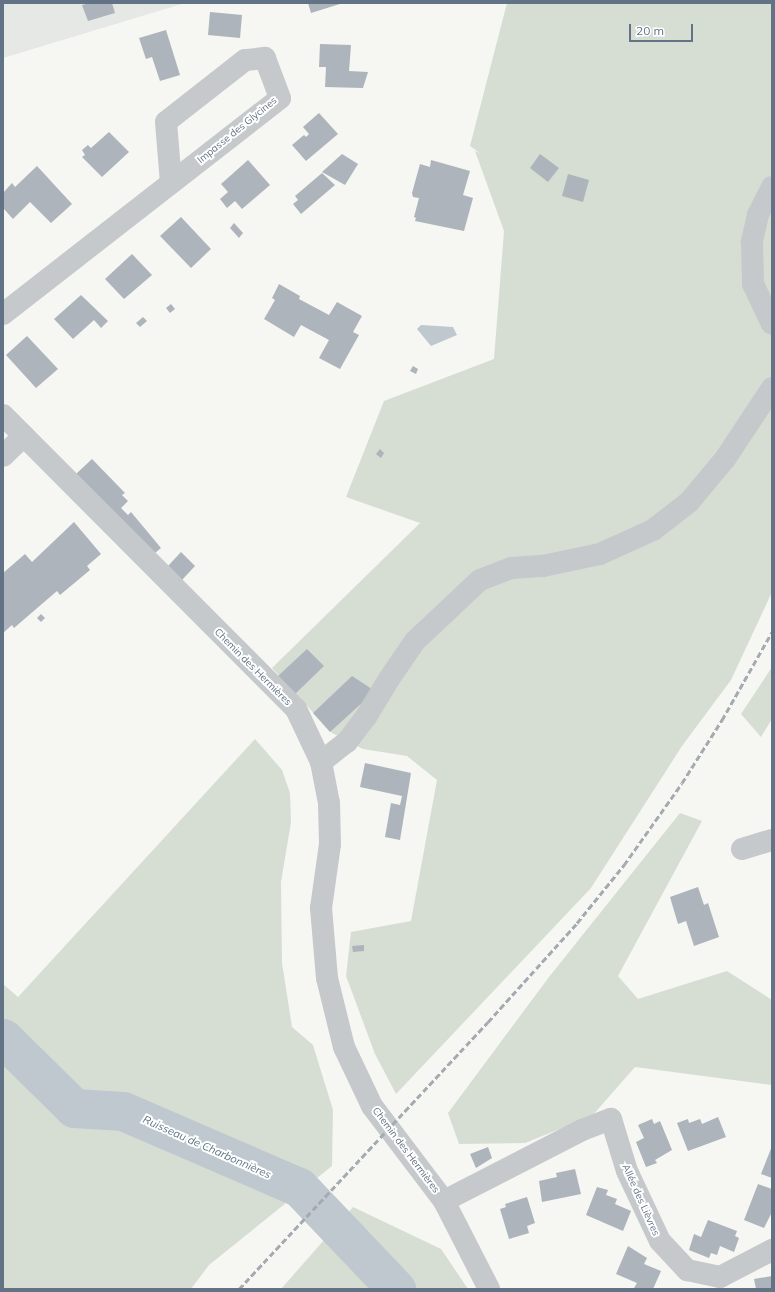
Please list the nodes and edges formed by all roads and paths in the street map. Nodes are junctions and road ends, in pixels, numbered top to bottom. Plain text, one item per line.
1 (171, 183) junction
2 (772, 188) edge
3 (3, 314) edge
4 (772, 324) edge
5 (772, 388) edge
6 (3, 415) edge
7 (24, 436) junction
8 (3, 456) edge
9 (320, 762) junction
10 (772, 840) edge
11 (742, 849) dead end
12 (444, 1201) junction
13 (772, 1250) edge
14 (489, 1289) edge

1 - 1 street, Impasse des Glycines
1 - 3 street, Impasse des Glycines
2 - 4 street
5 - 9 street
6 - 7 street, Chemin des Hermières
7 - 8 street
7 - 9 street, Chemin des Hermières
9 - 12 street, Chemin des Hermières
10 - 11 street
12 - 13 street, Allée des Lièvres
12 - 14 street, Chemin des Hermières

